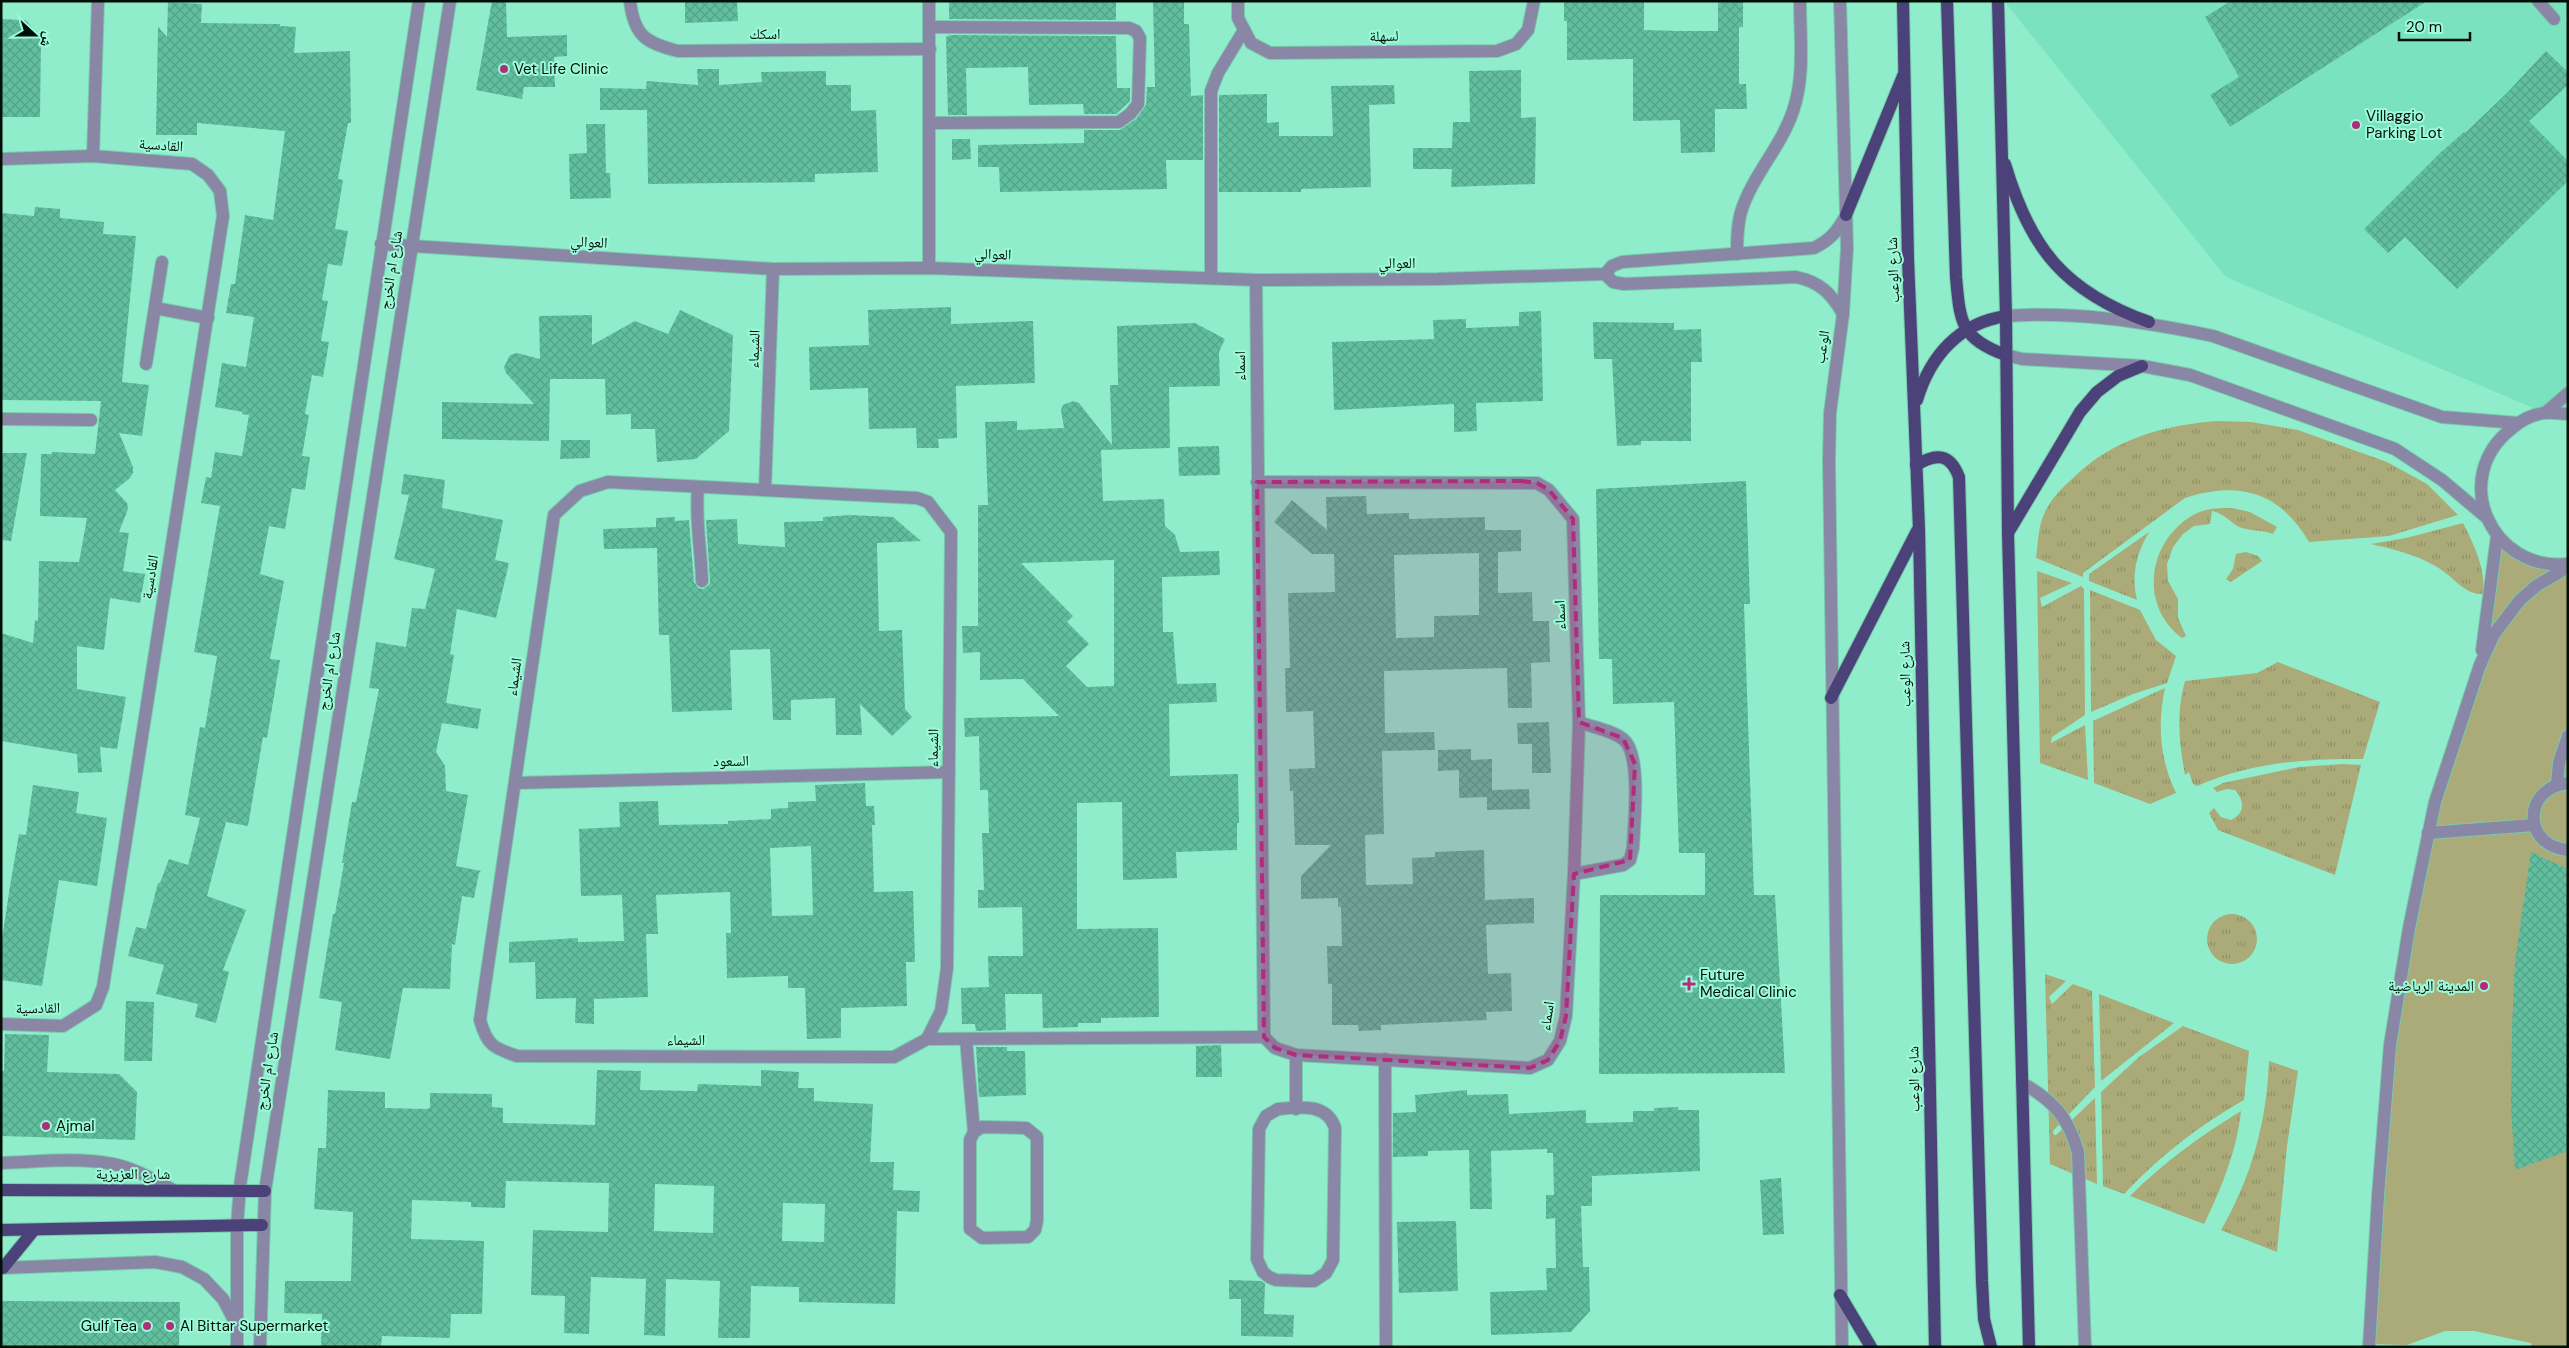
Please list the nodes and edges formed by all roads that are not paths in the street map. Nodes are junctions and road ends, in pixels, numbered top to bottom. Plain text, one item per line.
1 (98, 1) edge
2 (419, 1) edge
3 (450, 1) edge
4 (630, 1) edge
5 (929, 1) edge
6 (1238, 1) edge
7 (1534, 1) edge
8 (1800, 1) edge
9 (1840, 1) edge
10 (1903, 1) edge
11 (1947, 1) edge
12 (1998, 1) edge
13 (2538, 1) edge
14 (2554, 19) dead end
15 (930, 28) junction
16 (1244, 30) junction
17 (930, 49) junction
18 (1905, 72) junction
19 (929, 123) junction
20 (2000, 147) junction
21 (93, 156) junction
22 (1, 159) edge
23 (1846, 215) junction
24 (381, 244) junction
25 (411, 247) junction
26 (1737, 254) junction
27 (162, 262) dead end
28 (929, 268) junction
29 (772, 269) junction
30 (1605, 274) junction
31 (1211, 278) junction
32 (1256, 280) junction
33 (155, 308) junction
34 (1843, 314) junction
35 (2006, 316) junction
36 (208, 318) junction
37 (2149, 322) junction
38 (1965, 330) junction
39 (2006, 356) junction
40 (146, 364) dead end
41 (2142, 366) junction
42 (2568, 393) edge
43 (1915, 408) junction
44 (2545, 413) junction
45 (2568, 414) edge
46 (1, 419) edge
47 (90, 420) dead end
48 (2518, 423) junction
49 (1916, 466) junction
50 (1257, 482) junction
51 (698, 487) junction
52 (765, 490) junction
53 (2487, 518) junction
54 (1918, 529) junction
55 (2008, 533) junction
56 (2497, 536) junction
57 (2568, 565) edge
58 (702, 581) dead end
59 (2480, 665) junction
60 (1831, 698) junction
61 (1579, 722) junction
62 (2568, 736) edge
63 (949, 772) junction
64 (515, 783) junction
65 (2562, 784) edge
66 (2534, 825) junction
67 (2428, 833) junction
68 (2568, 850) edge
69 (1574, 874) junction
70 (1, 1024) edge
71 (1264, 1037) junction
72 (927, 1039) junction
73 (966, 1039) junction
74 (1296, 1054) junction
75 (1385, 1059) junction
76 (2022, 1083) junction
77 (1296, 1109) junction
78 (974, 1132) junction
79 (1, 1163) edge
80 (1, 1190) edge
81 (173, 1190) junction
82 (239, 1191) junction
83 (265, 1191) junction
84 (262, 1225) junction
85 (237, 1226) junction
86 (1, 1230) edge
87 (34, 1230) junction
88 (2, 1268) edge
89 (1840, 1295) junction
90 (237, 1326) junction
91 (237, 1347) edge
92 (260, 1347) edge
93 (1386, 1347) edge
94 (1842, 1347) edge
95 (1871, 1347) edge
96 (1935, 1347) edge
97 (1991, 1347) edge
98 (2029, 1347) edge
99 (2085, 1347) edge
100 (2369, 1347) edge

1 - 21 street
2 - 24 street, شارع ام الخرج
3 - 25 street, شارع ام الخرج
4 - 17 street, اسكك
5 - 15 street
6 - 16 street, لسهلة
7 - 16 street, لسهلة
8 - 26 street
9 - 23 street, الوعب
10 - 18 main road, شارع الوعب
11 - 38 main road
12 - 20 main road
13 - 14 street
15 - 17 street
15 - 19 street
16 - 31 street
17 - 19 street
18 - 23 main road
18 - 43 main road, شارع الوعب
19 - 28 street
20 - 35 main road
20 - 37 main road
21 - 22 street, القادسية
21 - 36 street, القادسية
23 - 26 street, العوالي
23 - 34 street, الوعب
24 - 25 street, العوالي
24 - 82 street, شارع ام الخرج
25 - 29 street, العوالي
25 - 83 street, شارع ام الخرج
26 - 30 street, العوالي
27 - 33 street
28 - 29 street, العوالي
28 - 31 street, العوالي
29 - 52 street, الشيماء
30 - 32 street, العوالي
30 - 34 street, العوالي
31 - 32 street, العوالي
32 - 50 street, اسماء
33 - 36 street
33 - 40 street
34 - 60 street, الوعب
35 - 37 street
35 - 38 main road
35 - 39 main road
36 - 70 street, القادسية
37 - 48 street
38 - 39 main road
38 - 43 main road
39 - 41 street
39 - 55 main road
41 - 53 street
41 - 55 main road
42 - 44 street
43 - 49 main road, شارع الوعب
44 - 45 street
44 - 48 street
46 - 47 street
48 - 53 street
49 - 54 main road, شارع الوعب
49 - 97 main road
50 - 61 street, اسماء
50 - 71 street, اسماء
51 - 52 street, الشيماء
51 - 58 street
51 - 64 street, الشيماء
52 - 63 street, الشيماء
53 - 56 street
54 - 60 main road
54 - 96 main road, شارع الوعب
55 - 76 main road
56 - 57 street
56 - 59 street
57 - 59 street
59 - 67 street
60 - 89 street
61 - 69 street, اسماء
61 - 69 street
62 - 65 street
63 - 64 street, السعود
63 - 72 street, الشيماء
64 - 72 street, الشيماء
65 - 66 street
66 - 67 street
66 - 68 street
67 - 100 street
69 - 75 street, اسماء
71 - 73 street
71 - 74 street, اسماء
72 - 73 street
73 - 78 street
74 - 75 street, اسماء
74 - 77 street
75 - 93 street
76 - 98 main road
76 - 99 street
77 - 77 street
78 - 78 street
79 - 81 street
80 - 81 main road, شارع العزيزية
81 - 82 main road, شارع العزيزية
82 - 83 main road, شارع العزيزية
82 - 85 street, شارع ام الخرج
83 - 84 street, شارع ام الخرج
84 - 85 main road
84 - 92 street, شارع ام الخرج
85 - 87 main road
85 - 90 street, شارع ام الخرج
86 - 87 main road
87 - 88 main road
88 - 90 street
89 - 94 street
89 - 95 main road
90 - 91 street, شارع ام الخرج

